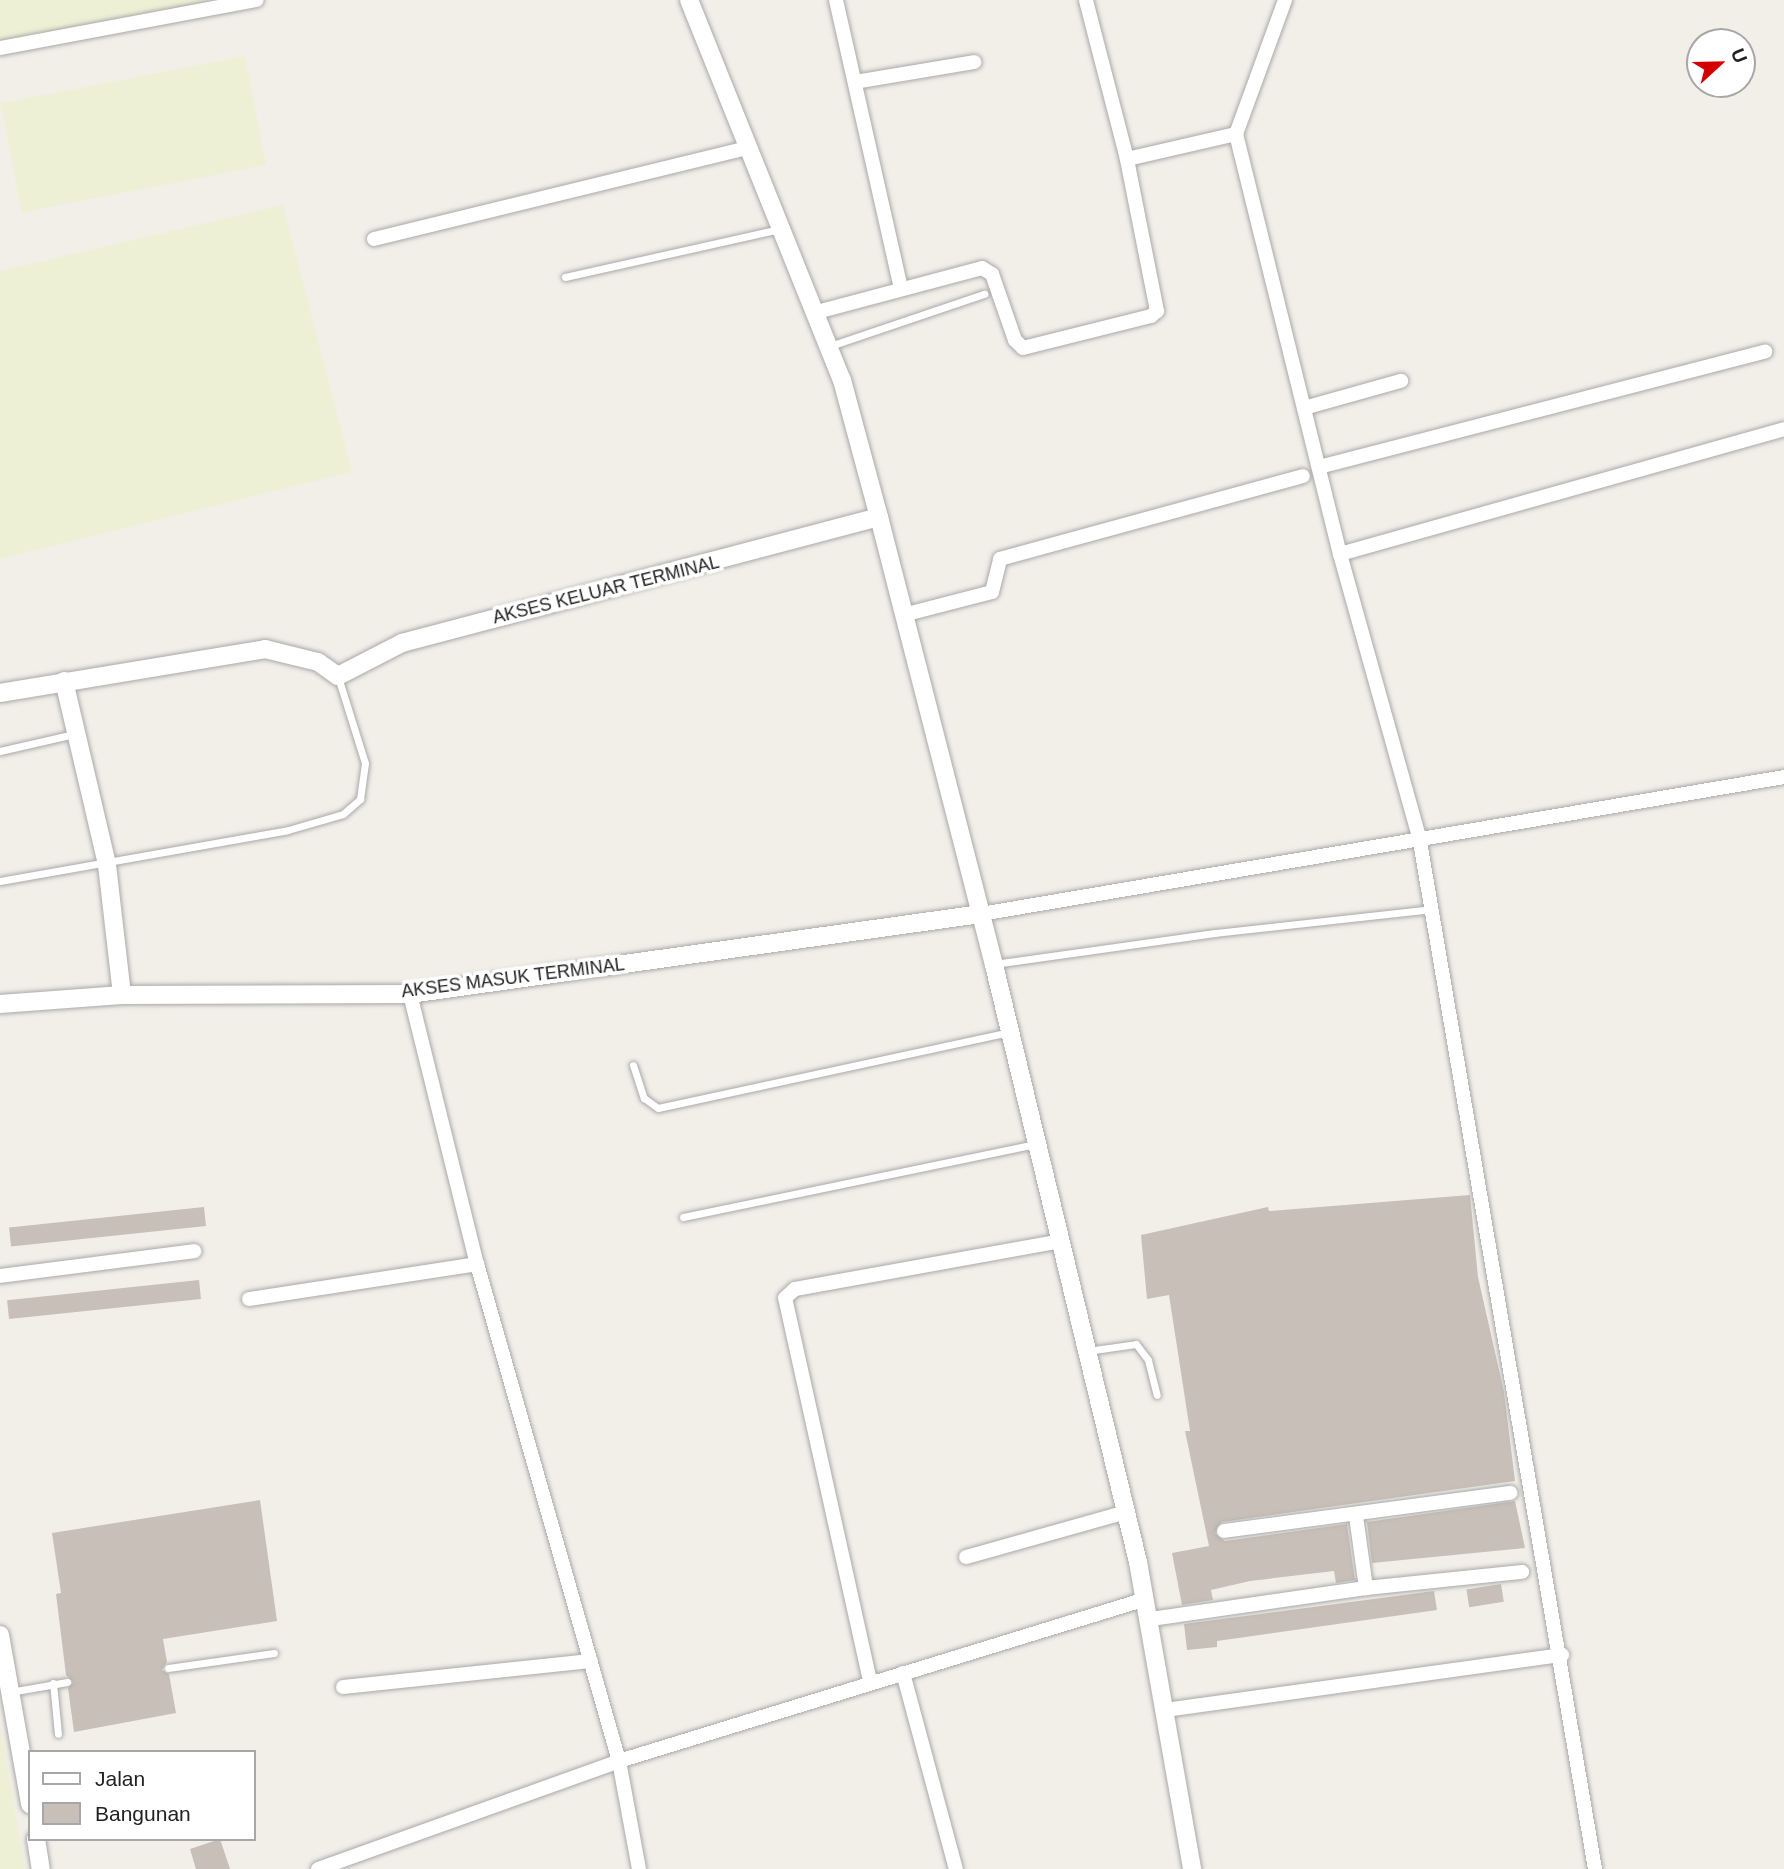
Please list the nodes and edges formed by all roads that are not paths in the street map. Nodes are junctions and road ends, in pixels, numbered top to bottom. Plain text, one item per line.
1 (257, 0) edge
2 (689, 0) edge
3 (836, 0) edge
4 (1086, 0) edge
5 (1285, 0) edge
6 (0, 48) edge
7 (974, 62) dead end
8 (855, 82) junction
9 (1236, 134) junction
10 (746, 148) junction
11 (1127, 159) junction
12 (780, 229) junction
13 (374, 239) dead end
14 (565, 277) dead end
15 (901, 289) junction
16 (984, 294) dead end
17 (817, 312) junction
18 (829, 346) junction
19 (1765, 352) dead end
20 (1401, 381) dead end
21 (1304, 408) junction
22 (1784, 429) edge
23 (1318, 467) junction
24 (1303, 476) dead end
25 (879, 517) junction
26 (1340, 554) junction
27 (903, 615) junction
28 (338, 677) junction
29 (64, 681) junction
30 (0, 693) edge
31 (76, 733) junction
32 (0, 751) edge
33 (1784, 777) edge
34 (1419, 836) junction
35 (107, 865) junction
36 (0, 881) edge
37 (1432, 909) junction
38 (981, 914) junction
39 (994, 965) junction
40 (410, 994) junction
41 (122, 995) junction
42 (0, 1003) edge
43 (1010, 1032) junction
44 (633, 1065) dead end
45 (1037, 1144) junction
46 (682, 1217) dead end
47 (1061, 1241) junction
48 (194, 1251) dead end
49 (477, 1264) junction
50 (0, 1276) edge
51 (249, 1299) dead end
52 (1086, 1351) junction
53 (1157, 1395) dead end
54 (1510, 1493) dead end
55 (1126, 1512) junction
56 (1356, 1516) junction
57 (1224, 1531) dead end
58 (967, 1557) dead end
59 (1522, 1572) dead end
60 (1367, 1588) junction
61 (1146, 1599) junction
62 (1151, 1619) junction
63 (0, 1635) edge
64 (274, 1653) dead end
65 (1562, 1655) junction
66 (591, 1661) junction
67 (168, 1668) dead end
68 (903, 1673) junction
69 (870, 1681) junction
70 (67, 1682) dead end
71 (53, 1683) junction
72 (343, 1687) dead end
73 (10, 1692) junction
74 (1165, 1710) junction
75 (58, 1734) dead end
76 (619, 1761) junction
77 (28, 1793) edge
78 (36, 1841) edge
79 (41, 1869) edge
80 (318, 1869) edge
81 (639, 1869) edge
82 (956, 1869) edge
83 (1192, 1869) edge
84 (1595, 1869) edge

1 - 6 street
2 - 10 street
3 - 8 street
4 - 11 street
5 - 9 street
7 - 8 street
8 - 15 street
9 - 11 street
9 - 21 street
10 - 12 street
10 - 13 street
11 - 15 street
12 - 14 lane
12 - 17 street
15 - 17 street
16 - 18 lane
17 - 18 street
18 - 25 street
19 - 23 street
20 - 21 street
21 - 23 street
22 - 26 street
23 - 26 street
24 - 27 street
25 - 27 street
25 - 28 street, AKSES KELUAR TERMINAL
26 - 34 street
27 - 38 street
28 - 29 street
28 - 35 lane
29 - 30 street
29 - 31 street
31 - 32 lane
31 - 35 street
33 - 34 street
34 - 37 street
34 - 38 street
35 - 36 lane
35 - 41 street
37 - 39 lane
37 - 65 street
38 - 39 street
38 - 40 street, AKSES MASUK TERMINAL
39 - 43 street
40 - 41 street, AKSES MASUK TERMINAL
40 - 49 street
41 - 42 street, AKSES MASUK TERMINAL
43 - 44 lane
43 - 45 street
45 - 46 lane
45 - 47 street
47 - 52 street
47 - 69 street
48 - 50 street
49 - 51 street
49 - 66 street
52 - 53 lane
52 - 55 street
54 - 56 street
55 - 58 street
55 - 61 street
56 - 57 street
56 - 60 street
59 - 60 street
60 - 62 street
61 - 62 street
61 - 68 street
62 - 74 street
63 - 73 street
64 - 67 lane
65 - 74 street
65 - 84 street
66 - 72 street
66 - 76 street
68 - 69 street
68 - 82 street
69 - 76 street
70 - 71 lane
71 - 73 lane
71 - 75 lane
73 - 77 street
74 - 83 street
76 - 80 street
76 - 81 street
78 - 79 street

